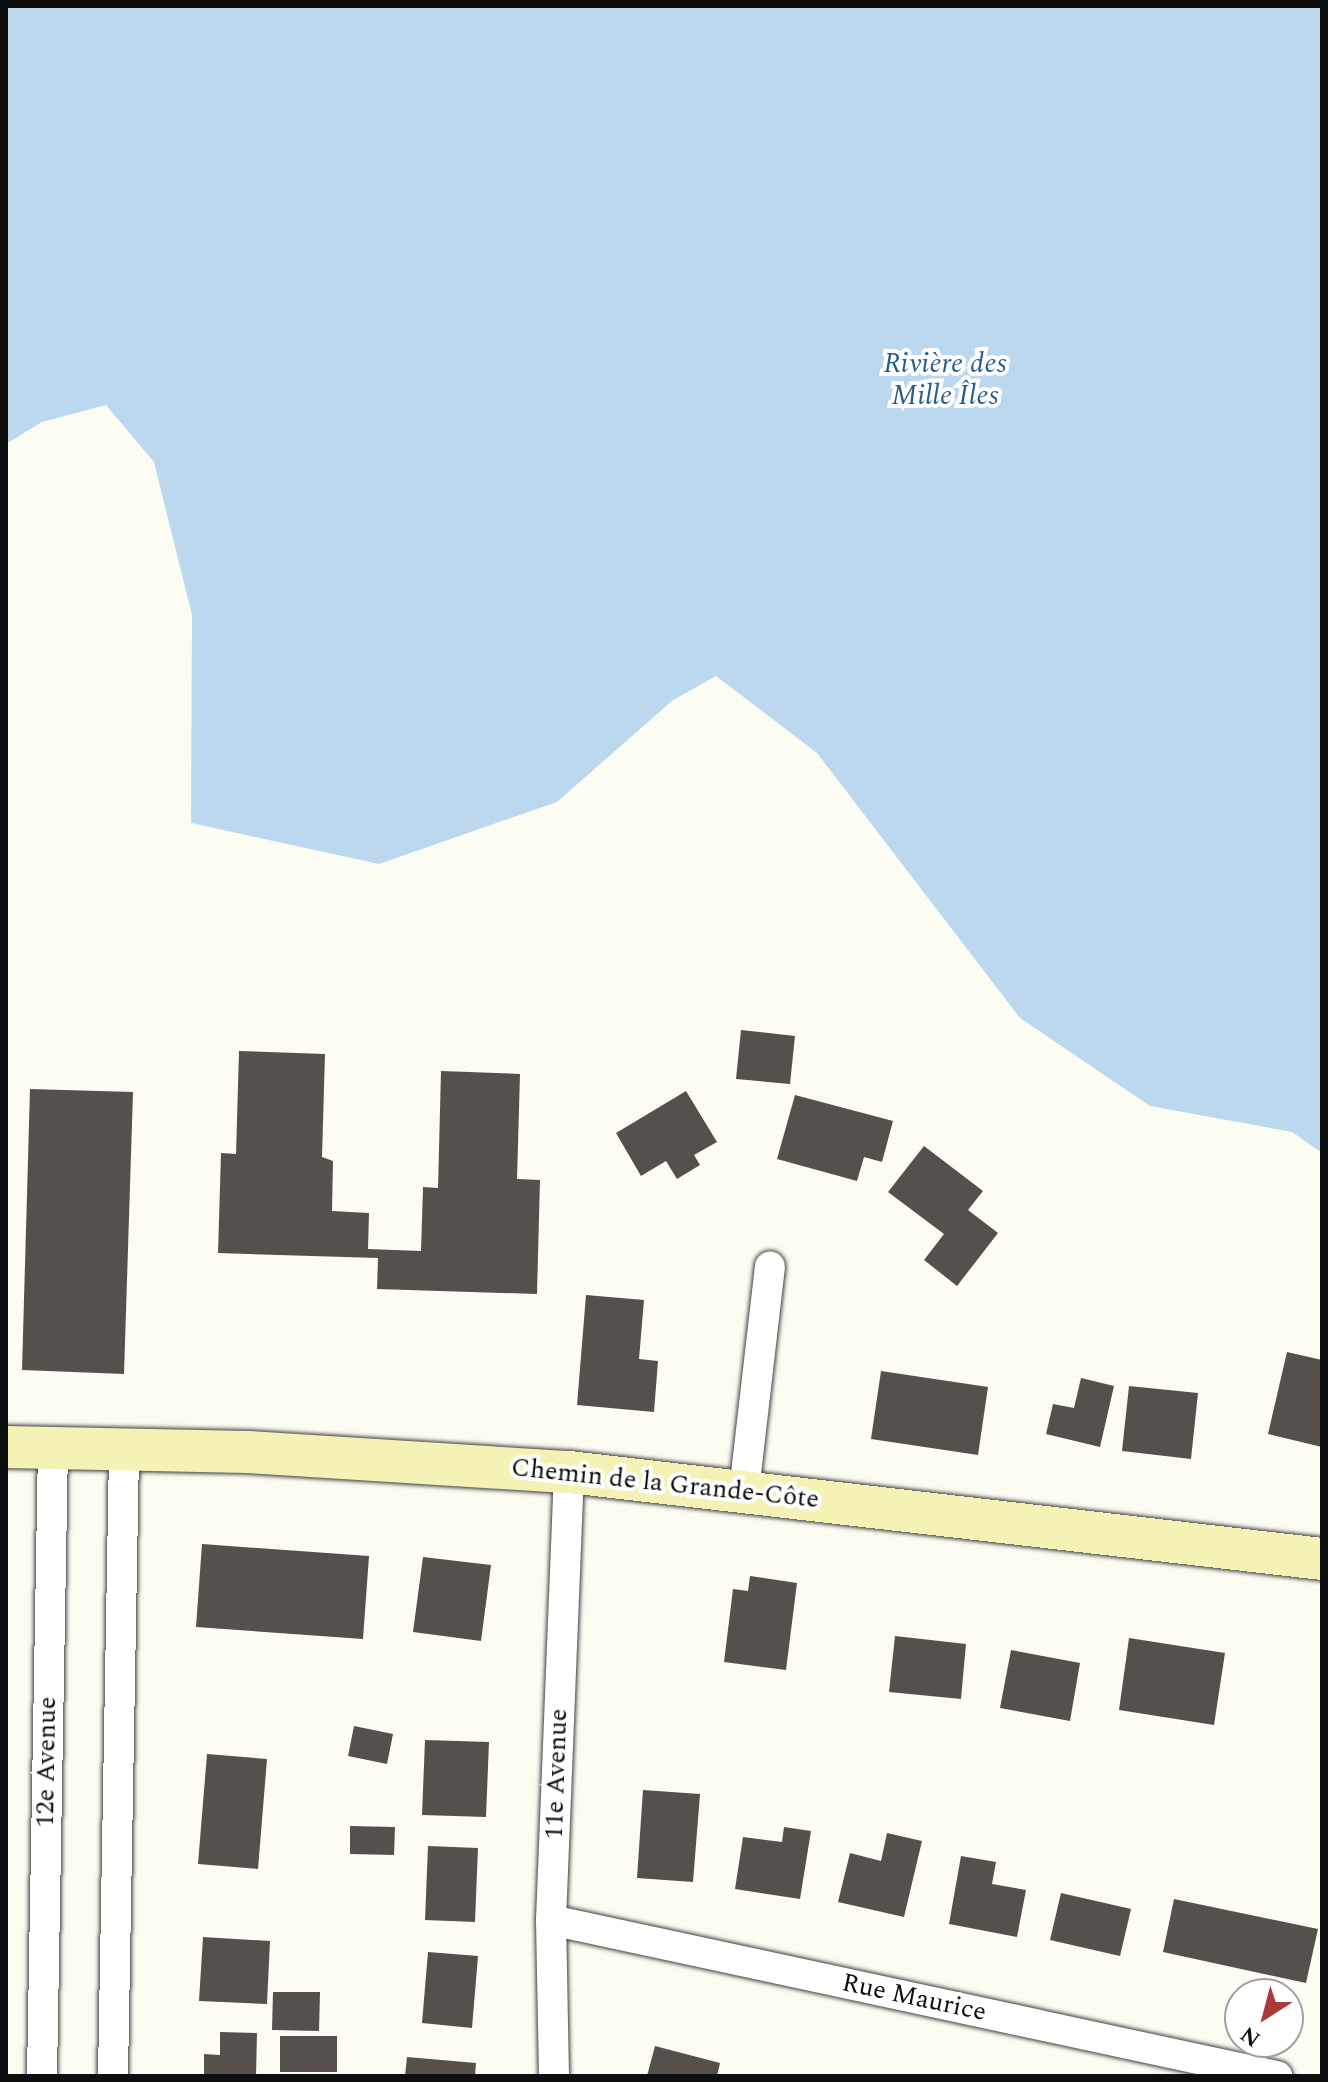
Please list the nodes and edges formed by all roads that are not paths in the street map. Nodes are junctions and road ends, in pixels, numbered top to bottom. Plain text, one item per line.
1 (770, 1267) dead end
2 (6, 1447) edge
3 (53, 1448) junction
4 (124, 1449) junction
5 (569, 1472) junction
6 (744, 1491) junction
7 (1322, 1559) edge
8 (551, 1920) junction
9 (42, 2076) edge
10 (113, 2076) edge
11 (554, 2076) edge
12 (1277, 2076) edge

1 - 6 street
2 - 3 main road, Chemin de la Grande-Côte
3 - 4 main road, Chemin de la Grande-Côte
3 - 9 street, 12e Avenue
4 - 5 main road, Chemin de la Grande-Côte
4 - 10 street
5 - 6 main road, Chemin de la Grande-Côte
5 - 8 street, 11e Avenue
6 - 7 main road, Chemin de la Grande-Côte
8 - 11 street, 11e Avenue
8 - 12 street, Rue Maurice

